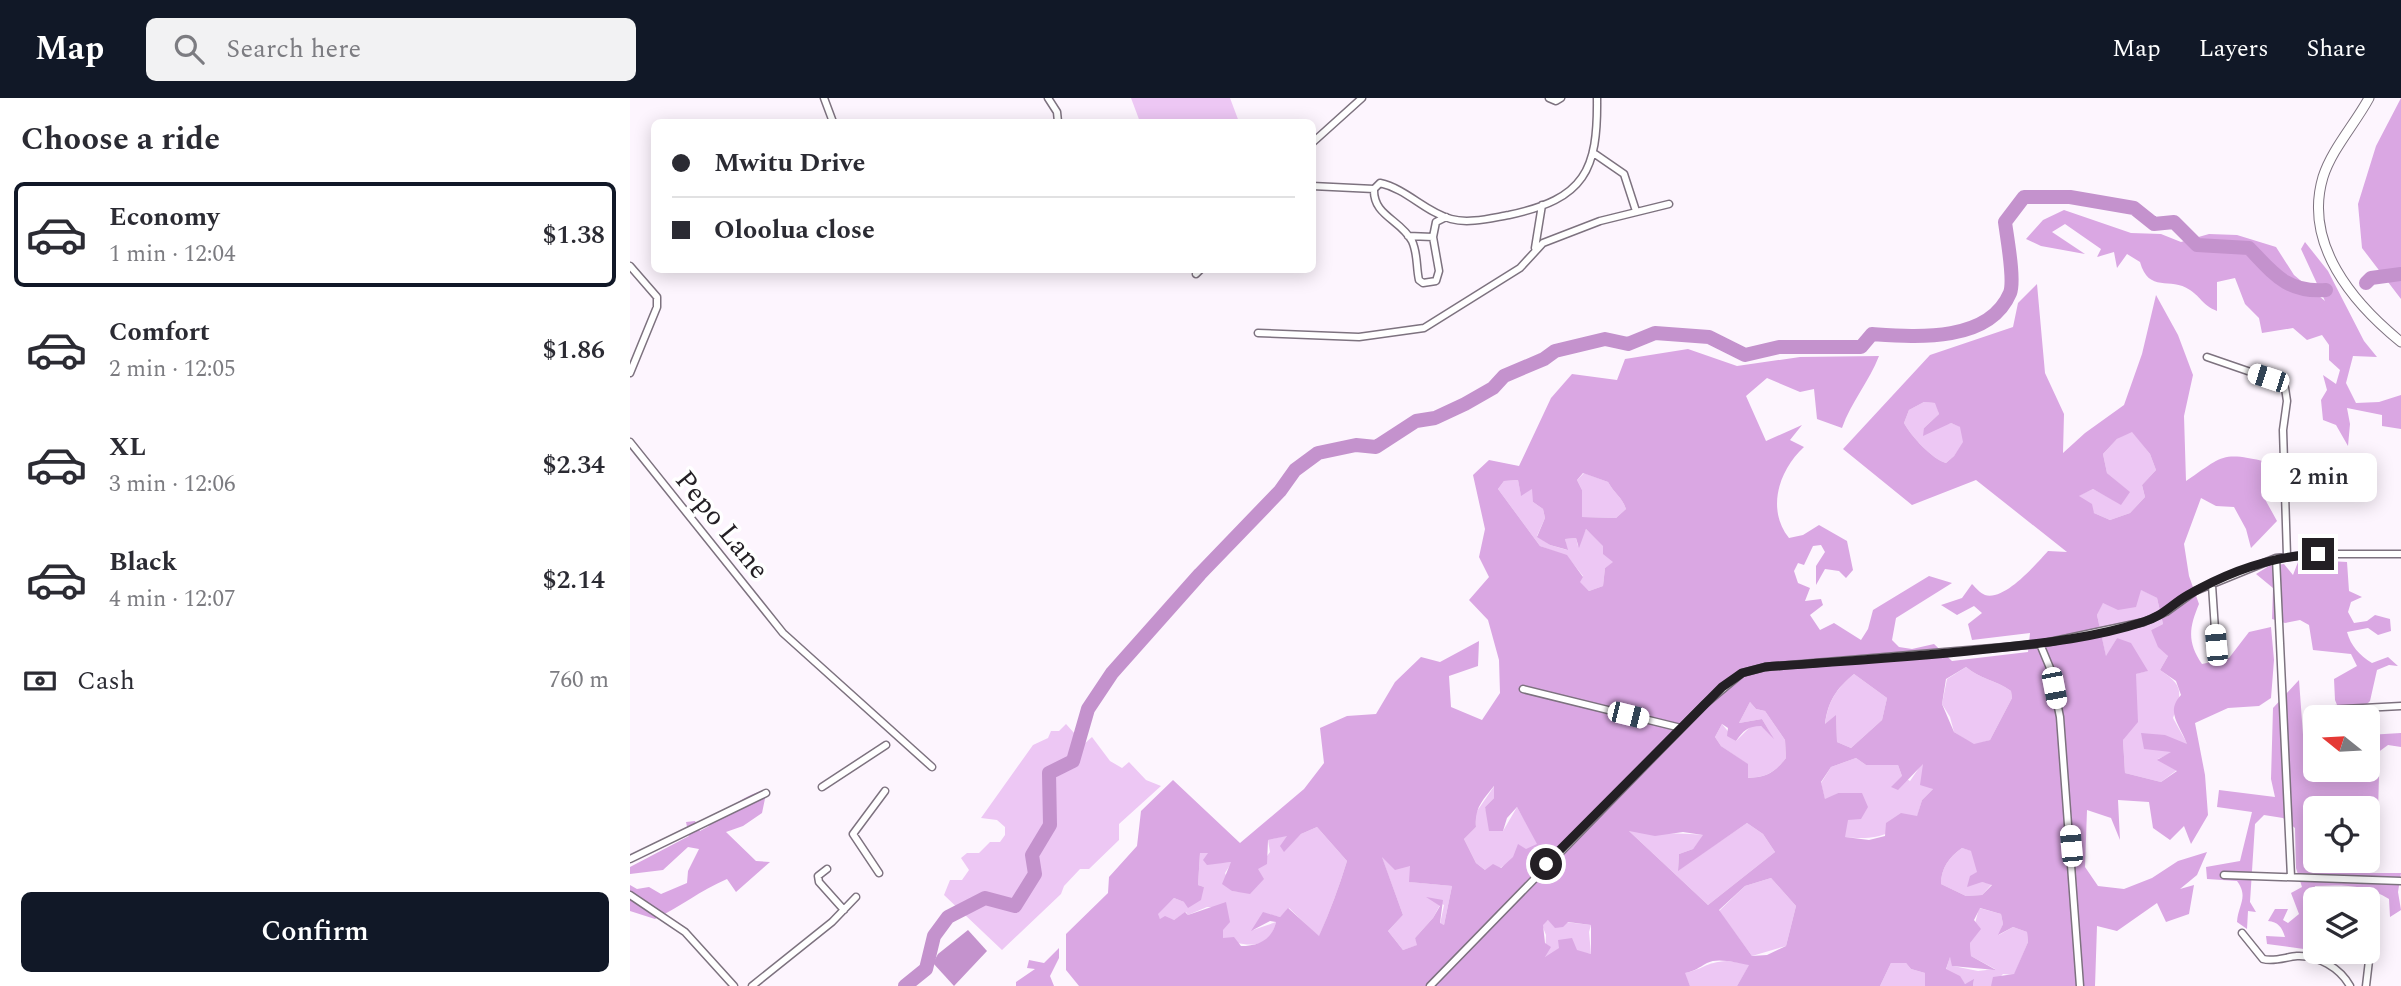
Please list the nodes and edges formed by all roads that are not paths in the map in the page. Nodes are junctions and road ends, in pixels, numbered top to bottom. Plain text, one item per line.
1 (824, 98) edge
2 (1048, 98) edge
3 (1362, 98) edge
4 (1549, 98) edge
5 (1561, 98) edge
6 (1597, 98) edge
7 (2369, 98) edge
8 (832, 119) edge
9 (1057, 119) edge
10 (1316, 139) edge
11 (1595, 154) junction
12 (1316, 186) edge
13 (1374, 189) junction
14 (1669, 204) dead end
15 (1542, 205) junction
16 (1636, 211) junction
17 (1446, 217) junction
18 (1408, 236) junction
19 (1433, 237) junction
20 (1535, 248) junction
21 (1436, 257) junction
22 (1418, 259) junction
23 (630, 266) edge
24 (1258, 333) dead end
25 (2401, 342) edge
26 (2207, 357) dead end
27 (630, 373) edge
28 (630, 442) edge
29 (2401, 554) edge
30 (2287, 556) junction
31 (2277, 558) junction
32 (2212, 585) junction
33 (2040, 644) junction
34 (2216, 645) dead end
35 (1523, 689) dead end
36 (2401, 706) edge
37 (2380, 707) edge
38 (1681, 728) junction
39 (886, 745) dead end
40 (932, 767) dead end
41 (822, 787) dead end
42 (885, 791) dead end
43 (766, 793) dead end
44 (630, 859) edge
45 (827, 869) dead end
46 (879, 873) dead end
47 (2224, 875) dead end
48 (2291, 877) junction
49 (2401, 881) edge
50 (630, 895) edge
51 (856, 897) dead end
52 (844, 910) junction
53 (2242, 933) dead end
54 (2369, 964) edge
55 (734, 986) edge
56 (752, 986) edge
57 (1430, 986) edge
58 (2080, 986) edge
59 (2350, 986) edge
60 (2367, 986) edge

1 - 8 street
2 - 9 street
3 - 10 street
4 - 5 street
6 - 11 street
7 - 25 main road
11 - 15 street
11 - 16 street
12 - 13 street
13 - 17 street
13 - 18 street
14 - 16 street
15 - 17 street
15 - 20 street
16 - 20 street
17 - 19 street
18 - 19 street
18 - 22 street
19 - 21 street
20 - 24 street
21 - 22 street
21 - 22 street
23 - 27 street
26 - 30 street
28 - 40 street, Pepo Lane
29 - 30 street
30 - 31 street
31 - 32 street
31 - 48 street
32 - 33 street
32 - 34 street
33 - 38 street
33 - 58 street
35 - 38 street
36 - 37 street
38 - 57 street
39 - 41 street
42 - 46 street
43 - 44 street
45 - 52 street
47 - 48 street
48 - 49 street
50 - 55 street
51 - 52 street
52 - 56 street
53 - 59 street
54 - 60 street

